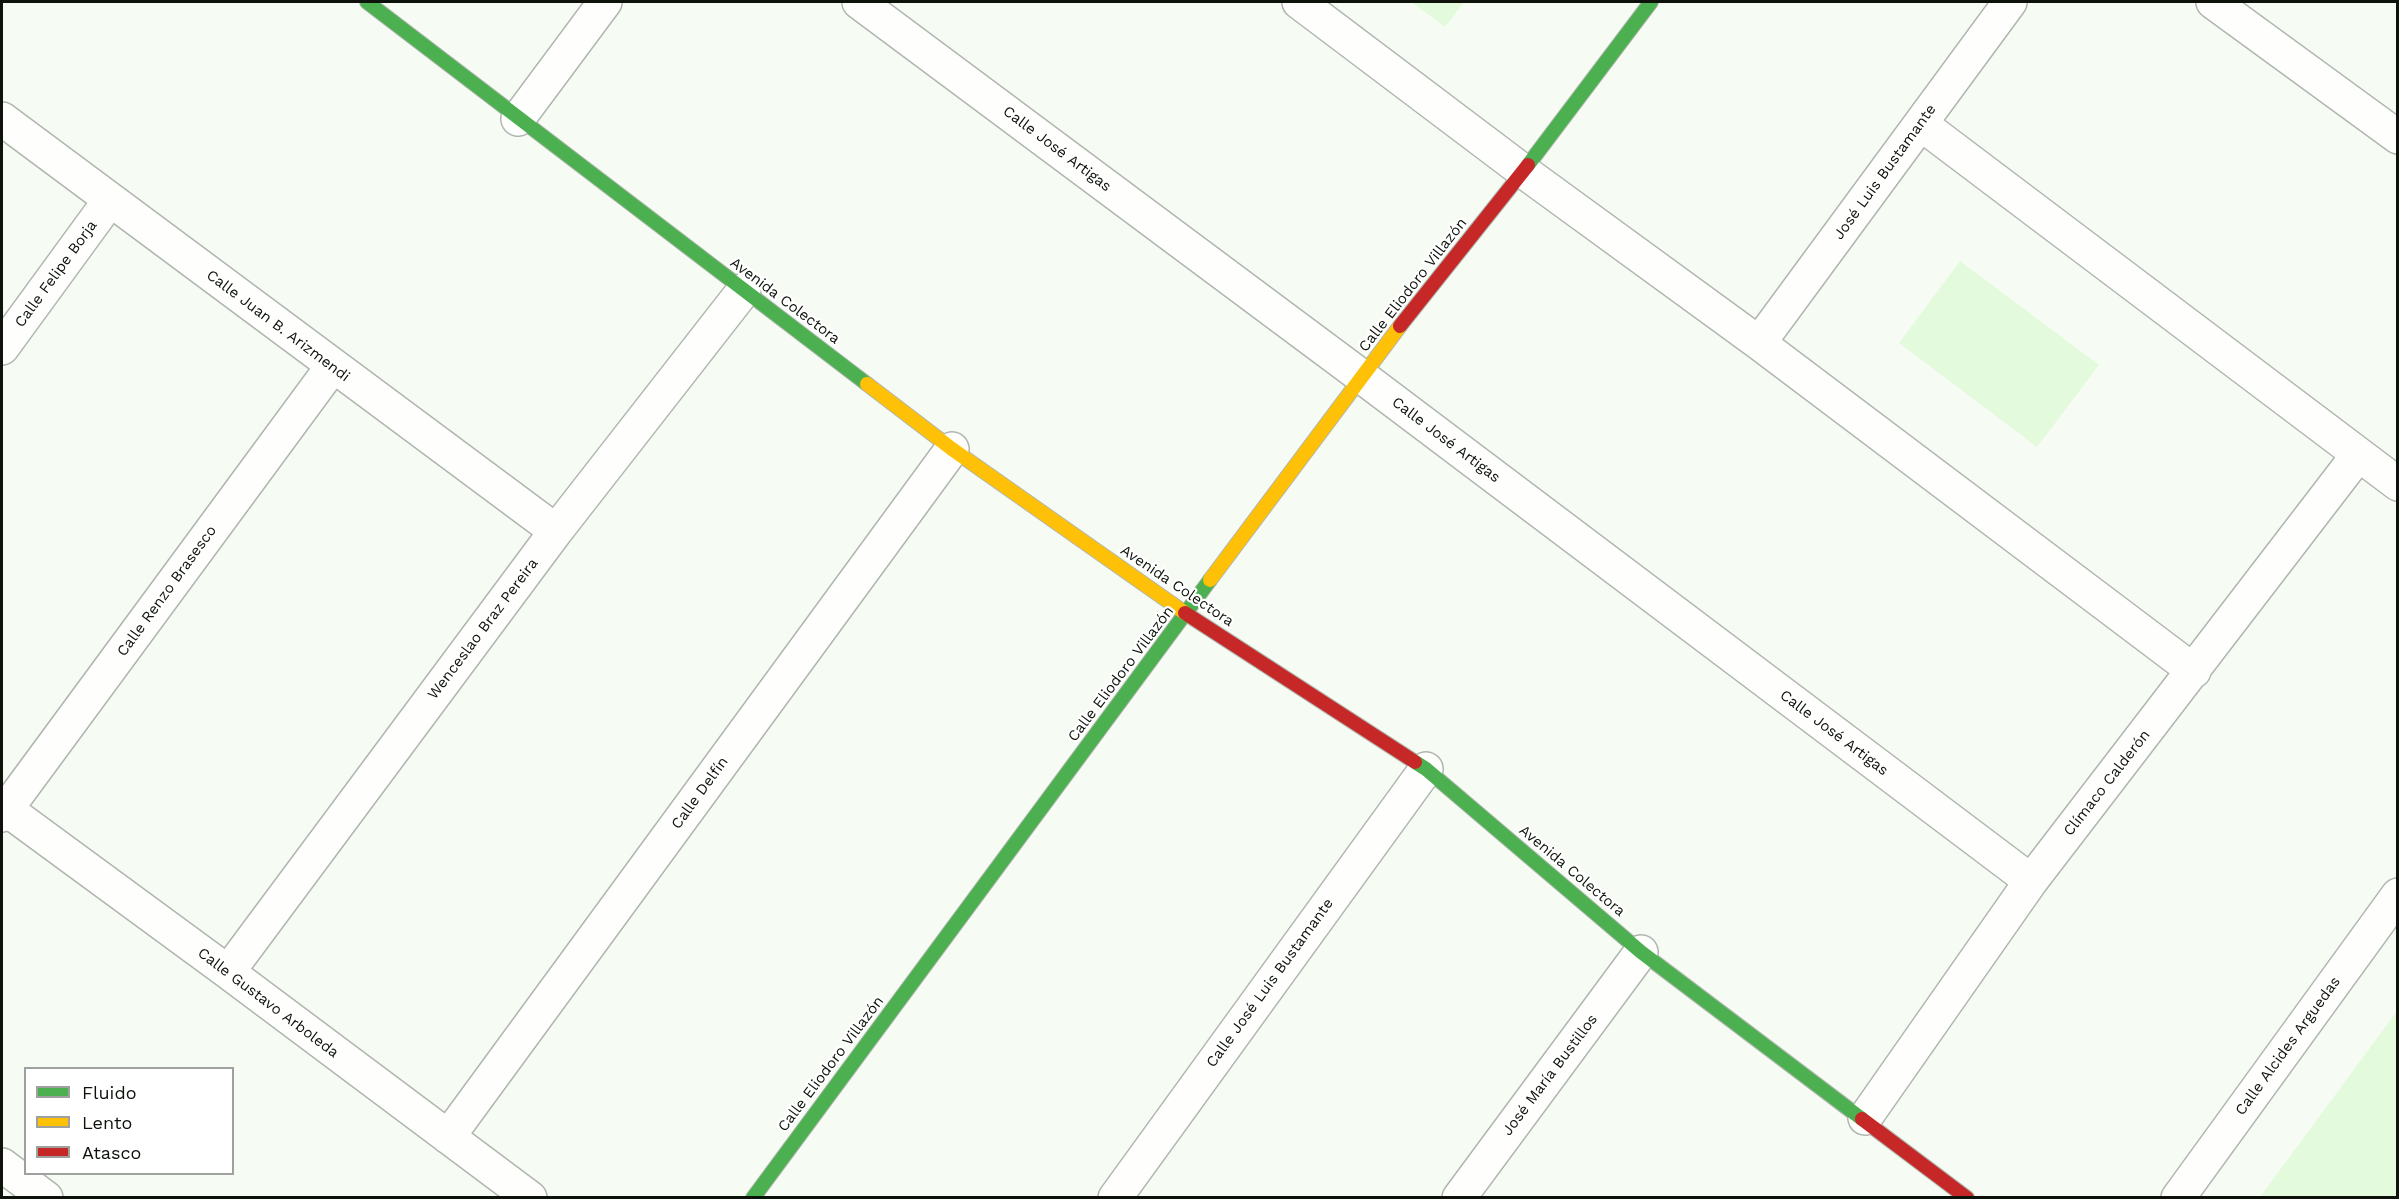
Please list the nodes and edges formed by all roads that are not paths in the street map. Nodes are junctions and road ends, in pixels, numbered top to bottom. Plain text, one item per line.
1 (367, 2) edge
2 (605, 2) edge
3 (859, 2) edge
4 (1299, 2) edge
5 (1651, 2) edge
6 (2010, 2) edge
7 (2213, 2) edge
8 (2, 119) edge
9 (518, 119) junction
10 (1921, 124) junction
11 (2397, 137) edge
12 (1523, 171) junction
13 (110, 200) junction
14 (744, 290) junction
15 (1759, 343) junction
16 (2, 348) edge
17 (332, 367) junction
18 (1361, 376) junction
19 (952, 449) junction
20 (2358, 455) junction
21 (2397, 484) edge
22 (556, 531) junction
23 (1186, 614) junction
24 (2194, 671) junction
25 (1426, 768) junction
26 (4, 812) edge
27 (2031, 881) junction
28 (2397, 895) edge
29 (1641, 952) junction
30 (228, 972) junction
31 (1865, 1118) junction
32 (448, 1137) junction
33 (2, 1165) edge
34 (46, 1197) edge
35 (530, 1197) edge
36 (753, 1197) edge
37 (1115, 1197) edge
38 (1460, 1197) edge
39 (1967, 1197) edge
40 (2178, 1197) edge

1 - 9 street, Avenida Colectora
2 - 9 street
3 - 18 street, Calle José Artigas
4 - 12 street
5 - 12 street, Calle Eliodoro Villazón
6 - 10 street, José Luis Bustamante
7 - 11 street
8 - 13 street, Calle Juan B. Arizmendi
9 - 14 street, Avenida Colectora
10 - 15 street, José Luis Bustamante
10 - 20 street
12 - 15 street
12 - 18 street, Calle Eliodoro Villazón
13 - 16 street, Calle Felipe Borja
13 - 17 street, Calle Juan B. Arizmendi
14 - 19 street, Avenida Colectora
14 - 22 street, Wenceslao Braz Pereira
15 - 24 street
17 - 22 street, Calle Juan B. Arizmendi
17 - 26 street, Calle Renzo Brasesco
18 - 23 street, Calle Eliodoro Villazón
18 - 27 street, Calle José Artigas
19 - 23 street, Avenida Colectora
19 - 32 street, Calle Delfín
20 - 21 street
20 - 24 street, Clímaco Calderón
22 - 30 street, Wenceslao Braz Pereira
23 - 25 street, Avenida Colectora
23 - 36 street, Calle Eliodoro Villazón
24 - 27 street, Clímaco Calderón
25 - 29 street, Avenida Colectora
25 - 37 street, Calle José Luis Bustamante
26 - 30 street, Calle Gustavo Arboleda
27 - 31 street, Clímaco Calderón
28 - 40 street, Calle Alcides Arguedas
29 - 31 street, Avenida Colectora
29 - 38 street, José María Bustillos
30 - 32 street, Calle Gustavo Arboleda
31 - 39 street, Avenida Colectora
32 - 35 street, Calle Gustavo Arboleda
33 - 34 street

